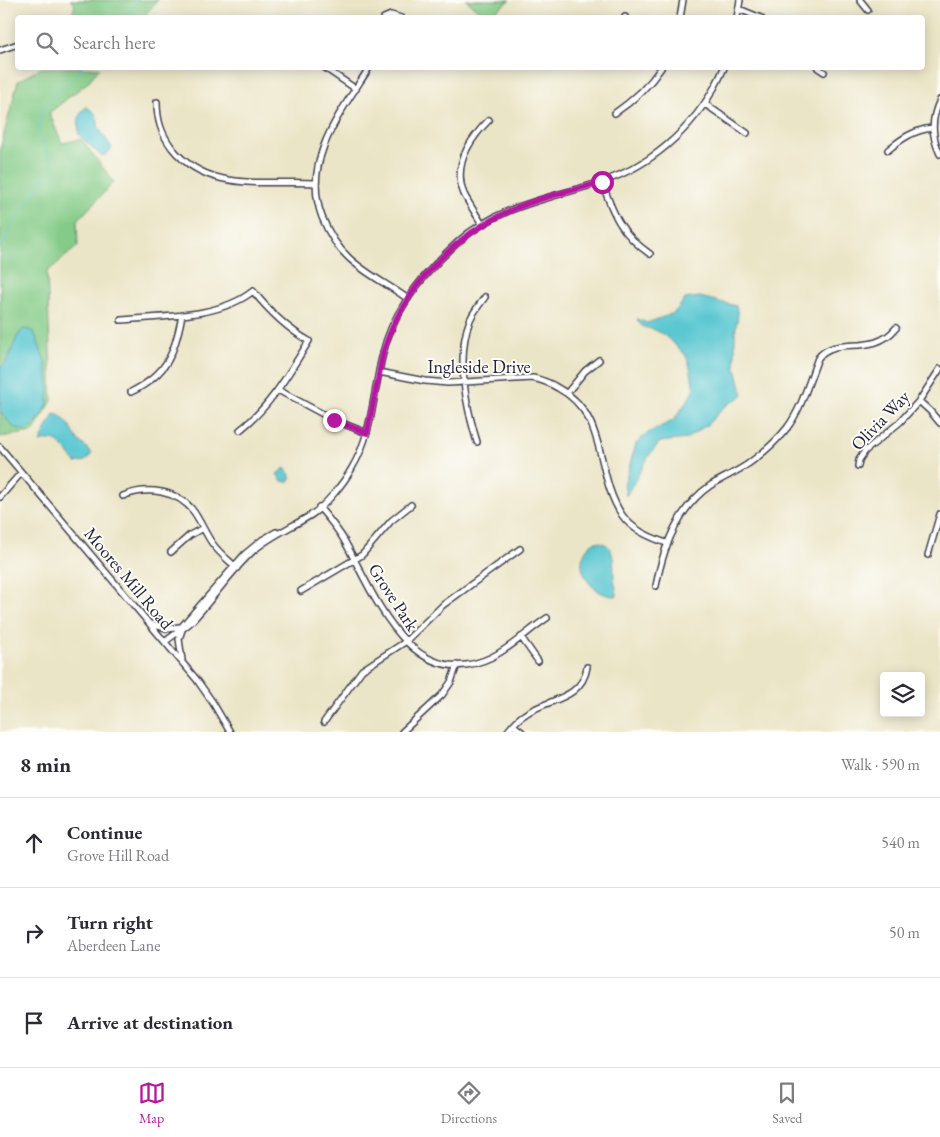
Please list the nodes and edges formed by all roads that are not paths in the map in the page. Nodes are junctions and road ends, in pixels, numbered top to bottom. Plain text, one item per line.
1 (683, 0) edge
2 (740, 0) edge
3 (860, 0) edge
4 (738, 9) junction
5 (868, 10) dead end
6 (680, 15) edge
7 (737, 15) edge
8 (753, 15) edge
9 (15, 45) edge
10 (0, 50) edge
11 (328, 70) edge
12 (368, 70) edge
13 (659, 70) edge
14 (723, 70) edge
15 (821, 70) edge
16 (824, 72) dead end
17 (356, 89) junction
18 (940, 100) edge
19 (157, 102) dead end
20 (705, 104) junction
21 (615, 113) dead end
22 (489, 120) dead end
23 (932, 128) junction
24 (747, 133) dead end
25 (888, 150) dead end
26 (940, 154) edge
27 (602, 182) junction
28 (315, 183) junction
29 (482, 224) junction
30 (650, 254) dead end
31 (485, 297) dead end
32 (408, 299) junction
33 (182, 315) junction
34 (121, 320) dead end
35 (896, 328) dead end
36 (599, 360) dead end
37 (940, 369) edge
38 (379, 372) junction
39 (465, 382) junction
40 (278, 390) junction
41 (131, 392) dead end
42 (567, 392) junction
43 (919, 401) junction
44 (940, 423) edge
45 (240, 430) dead end
46 (367, 433) junction
47 (477, 442) dead end
48 (0, 447) edge
49 (858, 466) dead end
50 (22, 473) junction
51 (123, 496) dead end
52 (0, 497) edge
53 (411, 505) dead end
54 (319, 507) junction
55 (940, 514) edge
56 (203, 528) junction
57 (666, 543) junction
58 (520, 548) dead end
59 (171, 552) dead end
60 (928, 555) dead end
61 (354, 561) junction
62 (236, 567) junction
63 (656, 586) dead end
64 (301, 591) dead end
65 (547, 618) dead end
66 (150, 624) junction
67 (179, 630) junction
68 (521, 637) junction
69 (165, 642) junction
70 (406, 642) junction
71 (538, 661) dead end
72 (183, 663) junction
73 (457, 665) junction
74 (587, 668) dead end
75 (324, 722) dead end
76 (513, 726) junction
77 (230, 732) edge
78 (402, 732) edge
79 (507, 732) edge
80 (522, 732) edge

1 - 6 street
2 - 4 street
3 - 5 street
4 - 7 street
4 - 8 street
9 - 10 street
11 - 17 street
12 - 17 street
13 - 21 street
14 - 20 street
15 - 16 street
17 - 28 street
18 - 23 street
19 - 28 street
20 - 24 street
20 - 27 street
22 - 29 street
23 - 25 street
23 - 26 street
27 - 29 street
27 - 30 street
28 - 32 street
29 - 32 street
31 - 39 street
32 - 38 street
33 - 34 street
33 - 40 street
33 - 41 street
35 - 57 street
36 - 42 street
37 - 43 street, Olivia Way
38 - 39 street, Ingleside Drive
38 - 46 street
39 - 42 street, Ingleside Drive
39 - 47 street
40 - 45 street
40 - 46 street
42 - 57 street, Ingleside Drive
43 - 44 street
43 - 49 street, Olivia Way
46 - 54 street
48 - 50 street, Moores Mill Road
50 - 52 street
50 - 66 street, Moores Mill Road
51 - 56 street
53 - 61 street
54 - 61 street, Grove Park
54 - 62 street
55 - 60 street
56 - 59 street
56 - 62 street
57 - 63 street
58 - 70 street
61 - 64 street
61 - 70 street, Grove Park
62 - 67 street
65 - 68 street, Grove Park
66 - 67 street
66 - 69 street, Moores Mill Road
67 - 69 street
67 - 72 street
68 - 71 street
68 - 73 street, Grove Park
69 - 72 street, Moores Mill Road
70 - 73 street, Grove Park
70 - 75 street
72 - 77 street, Moores Mill Road
73 - 78 street
74 - 76 street
76 - 79 street
76 - 80 street

